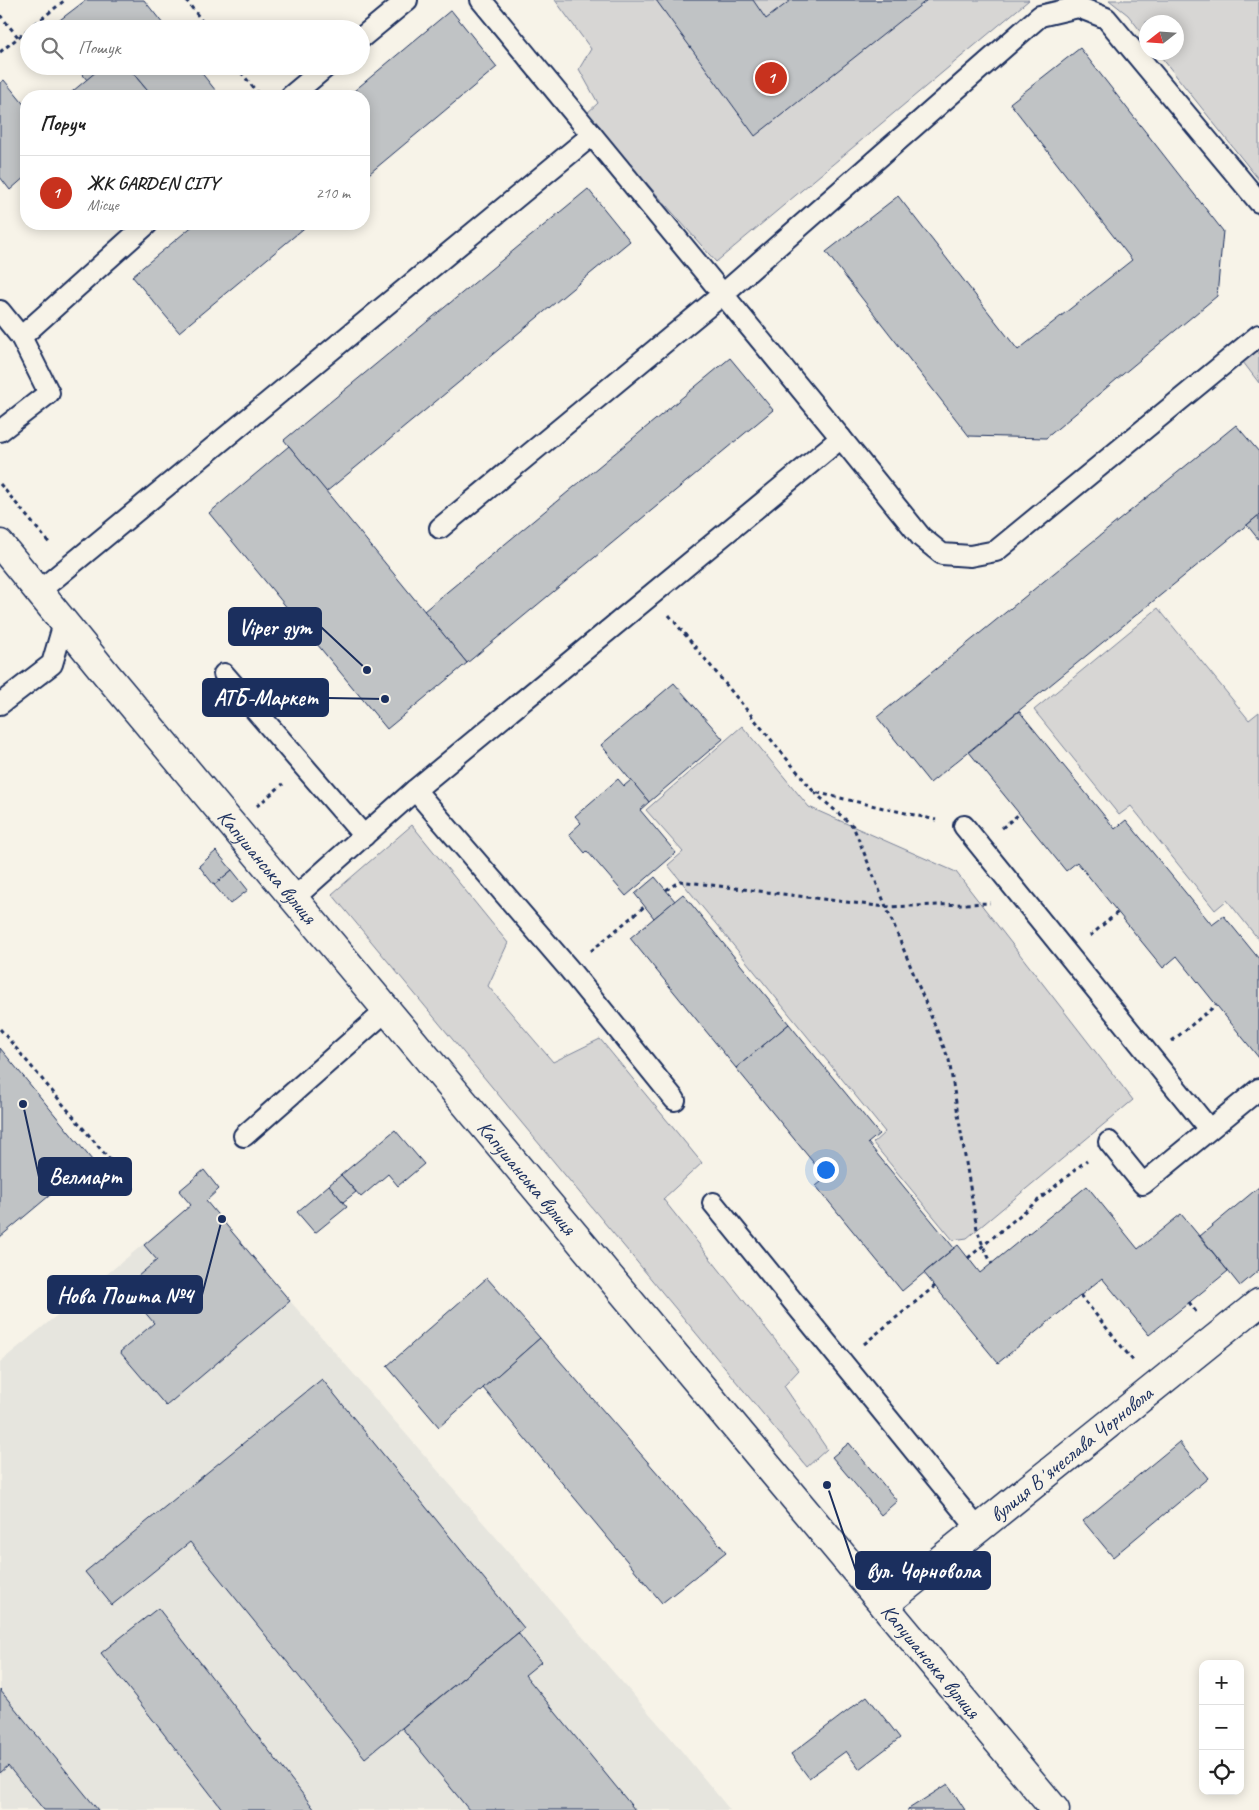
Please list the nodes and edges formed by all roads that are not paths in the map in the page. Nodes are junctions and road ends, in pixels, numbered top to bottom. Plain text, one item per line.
1 (407, 0) edge
2 (481, 0) edge
3 (370, 31) edge
4 (316, 75) edge
5 (298, 90) edge
6 (592, 135) junction
7 (1259, 202) edge
8 (140, 230) edge
9 (723, 294) junction
10 (0, 311) edge
11 (1259, 335) edge
12 (21, 337) junction
13 (0, 431) edge
14 (841, 438) junction
15 (440, 528) dead end
16 (0, 544) edge
17 (38, 592) junction
18 (64, 623) junction
19 (224, 674) dead end
20 (0, 704) edge
21 (415, 790) junction
22 (964, 826) road end
23 (364, 836) junction
24 (294, 898) junction
25 (387, 1010) junction
26 (1259, 1089) edge
27 (675, 1100) dead end
28 (1209, 1130) junction
29 (244, 1136) dead end
30 (1109, 1142) road end
31 (713, 1203) dead end
32 (1259, 1303) edge
33 (978, 1529) junction
34 (884, 1605) junction
35 (1055, 1810) edge

1 - 3 lane
2 - 6 lane
4 - 5 lane
6 - 9 lane
6 - 17 lane
7 - 9 lane
8 - 12 lane
9 - 14 lane
9 - 15 lane
10 - 12 lane
11 - 14 lane
12 - 13 lane
14 - 21 lane
16 - 17 street, Капушанська вулиця
17 - 18 street, Капушанська вулиця
18 - 20 lane
18 - 24 street, Капушанська вулиця
19 - 23 lane
21 - 23 lane
21 - 27 lane
22 - 28 lane
23 - 24 lane
24 - 25 street, Капушанська вулиця
25 - 29 lane
25 - 34 street, Капушанська вулиця
26 - 28 lane
28 - 30 lane
31 - 33 lane
32 - 33 street, вулиця Вʼячеслава Чорновола
33 - 34 street, вулиця Вʼячеслава Чорновола
34 - 35 street, Капушанська вулиця

